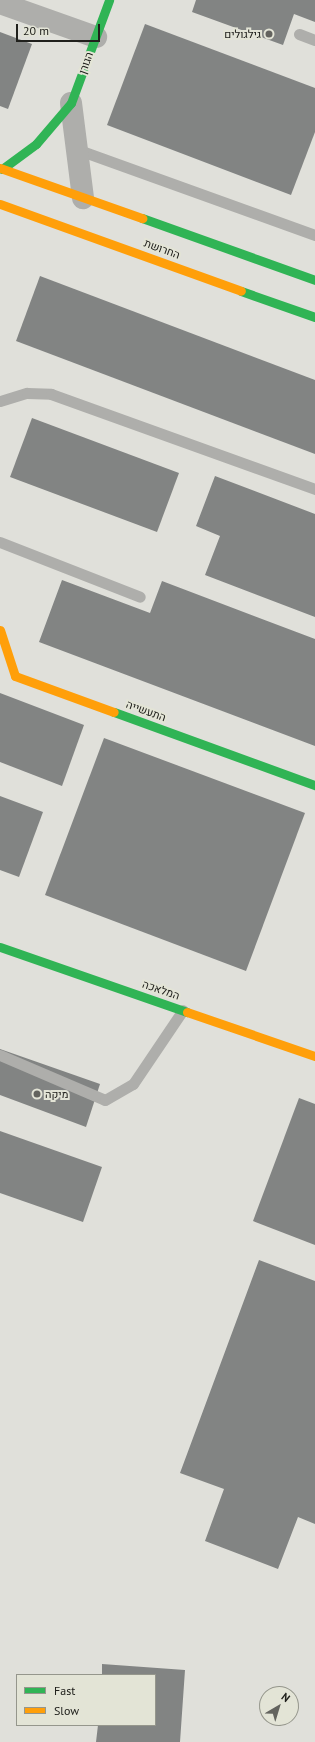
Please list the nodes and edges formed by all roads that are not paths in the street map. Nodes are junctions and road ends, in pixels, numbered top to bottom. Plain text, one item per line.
1 (109, 0) edge
2 (0, 3) edge
3 (299, 34) dead end
4 (96, 37) junction
5 (315, 40) edge
6 (71, 103) junction
7 (76, 149) junction
8 (1, 169) edge
9 (83, 198) junction
10 (0, 204) edge
11 (315, 235) edge
12 (315, 280) edge
13 (315, 317) edge
14 (0, 401) edge
15 (315, 489) edge
16 (0, 542) edge
17 (140, 597) dead end
18 (0, 630) edge
19 (315, 785) edge
20 (0, 947) edge
21 (183, 1010) junction
22 (0, 1055) edge
23 (315, 1056) edge

1 - 4 street, הגורן
2 - 4 street
3 - 5 lane
4 - 6 street, הגורן
6 - 7 street, הגורן
6 - 8 street, הגורן
7 - 9 street, הגורן
7 - 11 lane
8 - 9 street, החרושת
9 - 12 street, החרושת
10 - 13 street, החרושת
14 - 15 lane
16 - 17 lane
18 - 19 street, התעשייה
20 - 21 street, המלאכה
21 - 22 lane
21 - 23 street, המלאכה

